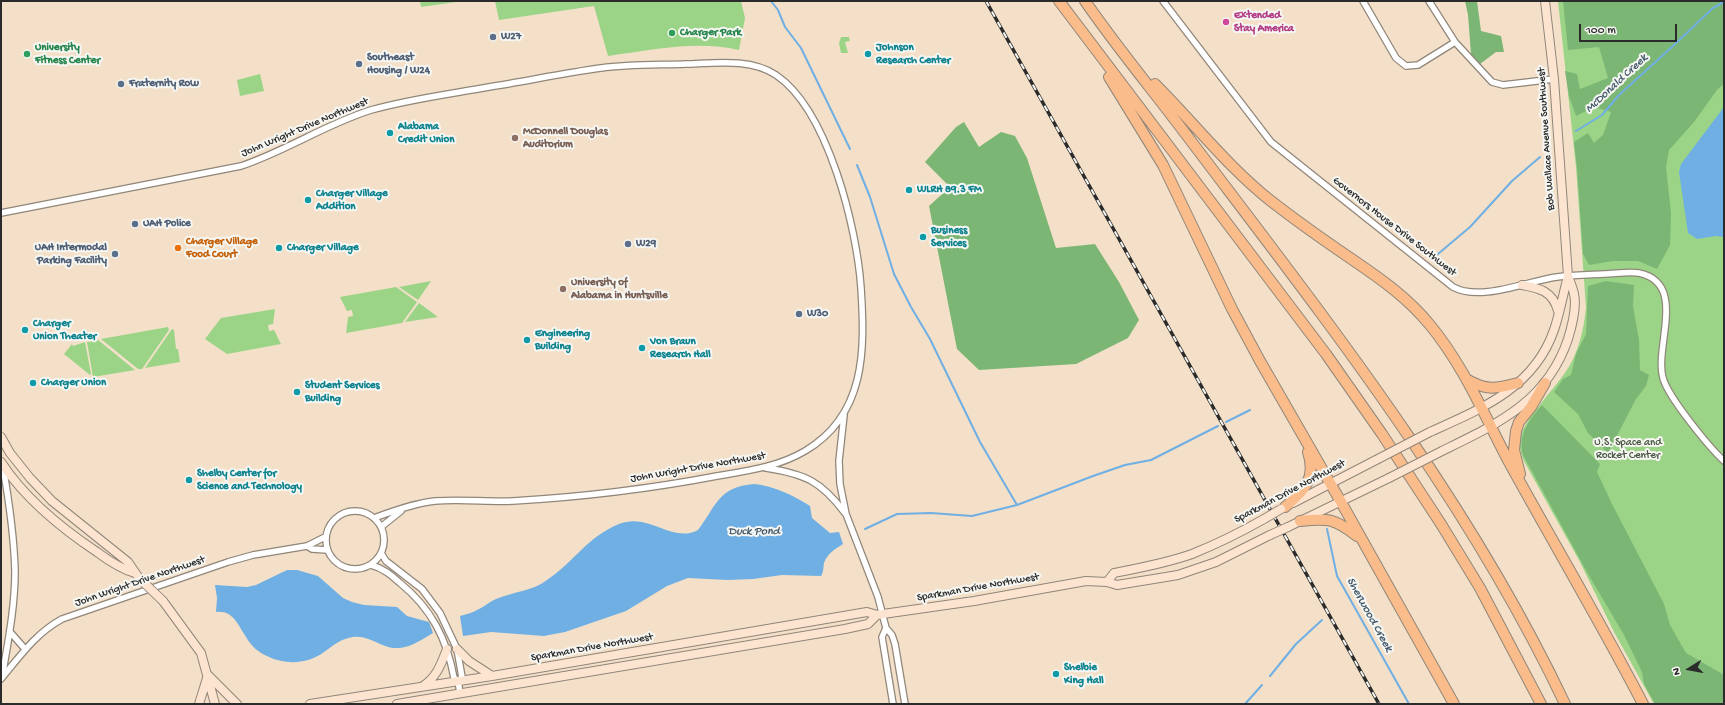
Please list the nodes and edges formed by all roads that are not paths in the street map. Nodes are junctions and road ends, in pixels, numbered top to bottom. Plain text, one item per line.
1 (1059, 1) edge
2 (1085, 1) edge
3 (1163, 1) edge
4 (1363, 1) edge
5 (1429, 1) edge
6 (1545, 1) edge
7 (1088, 40) junction
8 (1456, 42) junction
9 (1127, 56) junction
10 (1554, 79) junction
11 (1, 212) edge
12 (1568, 276) junction
13 (1522, 284) junction
14 (1559, 312) junction
15 (1466, 379) junction
16 (1518, 383) junction
17 (1545, 383) junction
18 (1481, 408) junction
19 (845, 413) junction
20 (1490, 427) junction
21 (1302, 435) junction
22 (1, 437) edge
23 (1724, 461) edge
24 (2, 464) edge
25 (763, 468) junction
26 (1389, 478) joint
27 (1330, 484) junction
28 (1522, 486) junction
29 (1342, 502) junction
30 (405, 508) junction
31 (1283, 508) junction
32 (846, 514) junction
33 (374, 518) junction
34 (1300, 521) junction
35 (381, 527) junction
36 (325, 537) junction
37 (1360, 538) junction
38 (307, 546) junction
39 (326, 550) junction
40 (381, 553) junction
41 (371, 566) junction
42 (137, 576) junction
43 (1107, 582) junction
44 (880, 615) junction
45 (886, 628) junction
46 (11, 633) junction
47 (447, 649) junction
48 (457, 649) junction
49 (25, 650) junction
50 (208, 675) junction
51 (492, 676) junction
52 (2, 678) edge
53 (458, 681) junction
54 (423, 687) junction
55 (460, 693) junction
56 (200, 704) edge
57 (215, 704) edge
58 (237, 704) edge
59 (310, 704) edge
60 (397, 704) edge
61 (893, 704) edge
62 (905, 704) edge
63 (1454, 704) edge
64 (1541, 704) edge
65 (1565, 704) edge
66 (1643, 704) edge

1 - 7 highway
2 - 9 highway
3 - 13 street, Governors House Drive Southwest
4 - 8 street
5 - 8 street
6 - 10 main road, Bob Wallace Avenue Southwest
7 - 21 highway
7 - 64 highway
8 - 10 street
9 - 15 highway
9 - 65 highway
10 - 12 main road, Bob Wallace Avenue Southwest
11 - 19 street, John Wright Drive Northwest
12 - 13 street, Governors House Drive Southwest
12 - 14 main road, Bob Wallace Avenue Southwest
12 - 17 main road, Bob Wallace Avenue Southwest
12 - 23 street, Governors House Drive Southwest
13 - 14 main road
14 - 16 main road, Bob Wallace Avenue Southwest
15 - 16 highway
15 - 18 highway
16 - 18 main road, Bob Wallace Avenue Southwest
17 - 20 main road, Bob Wallace Avenue Southwest
17 - 28 highway
18 - 20 highway
18 - 27 main road, Sparkman Drive Northwest, bridge
19 - 25 street, John Wright Drive Northwest
19 - 32 street
20 - 26 main road, Bob Wallace Avenue Southwest, bridge
20 - 28 highway
21 - 27 highway
21 - 31 highway
22 - 42 main road
24 - 42 main road
24 - 46 street
25 - 30 street, John Wright Drive Northwest
25 - 32 street
26 - 29 main road, Sparkman Drive Northwest
27 - 29 highway
27 - 31 main road, Sparkman Drive Northwest
28 - 66 highway
29 - 34 main road, Sparkman Drive Northwest
29 - 37 highway
30 - 33 street, John Wright Drive Northwest
30 - 35 street, John Wright Drive Northwest
31 - 43 main road, Sparkman Drive Northwest, bridge
32 - 44 street
33 - 35 street
33 - 36 street
34 - 37 highway
34 - 43 main road, Sparkman Drive Northwest, bridge
35 - 40 street
36 - 38 street, John Wright Drive Northwest
36 - 39 street
37 - 63 highway
38 - 39 street, John Wright Drive Northwest
38 - 49 street, John Wright Drive Northwest
39 - 41 street
40 - 41 street
40 - 48 street
41 - 47 street
42 - 50 main road, bridge
43 - 44 main road, Sparkman Drive Northwest
44 - 45 street
44 - 51 main road, Sparkman Drive Northwest
44 - 55 main road, Sparkman Drive Northwest
45 - 61 street
45 - 62 street
46 - 49 street
46 - 52 street
47 - 53 street
47 - 54 main road
48 - 51 main road
48 - 53 street
49 - 52 street, John Wright Drive Northwest
50 - 56 main road
50 - 57 main road
50 - 58 main road
51 - 53 main road, Sparkman Drive Northwest
53 - 54 main road, Sparkman Drive Northwest
53 - 55 street
54 - 59 main road, Sparkman Drive Northwest
55 - 60 main road, Sparkman Drive Northwest

